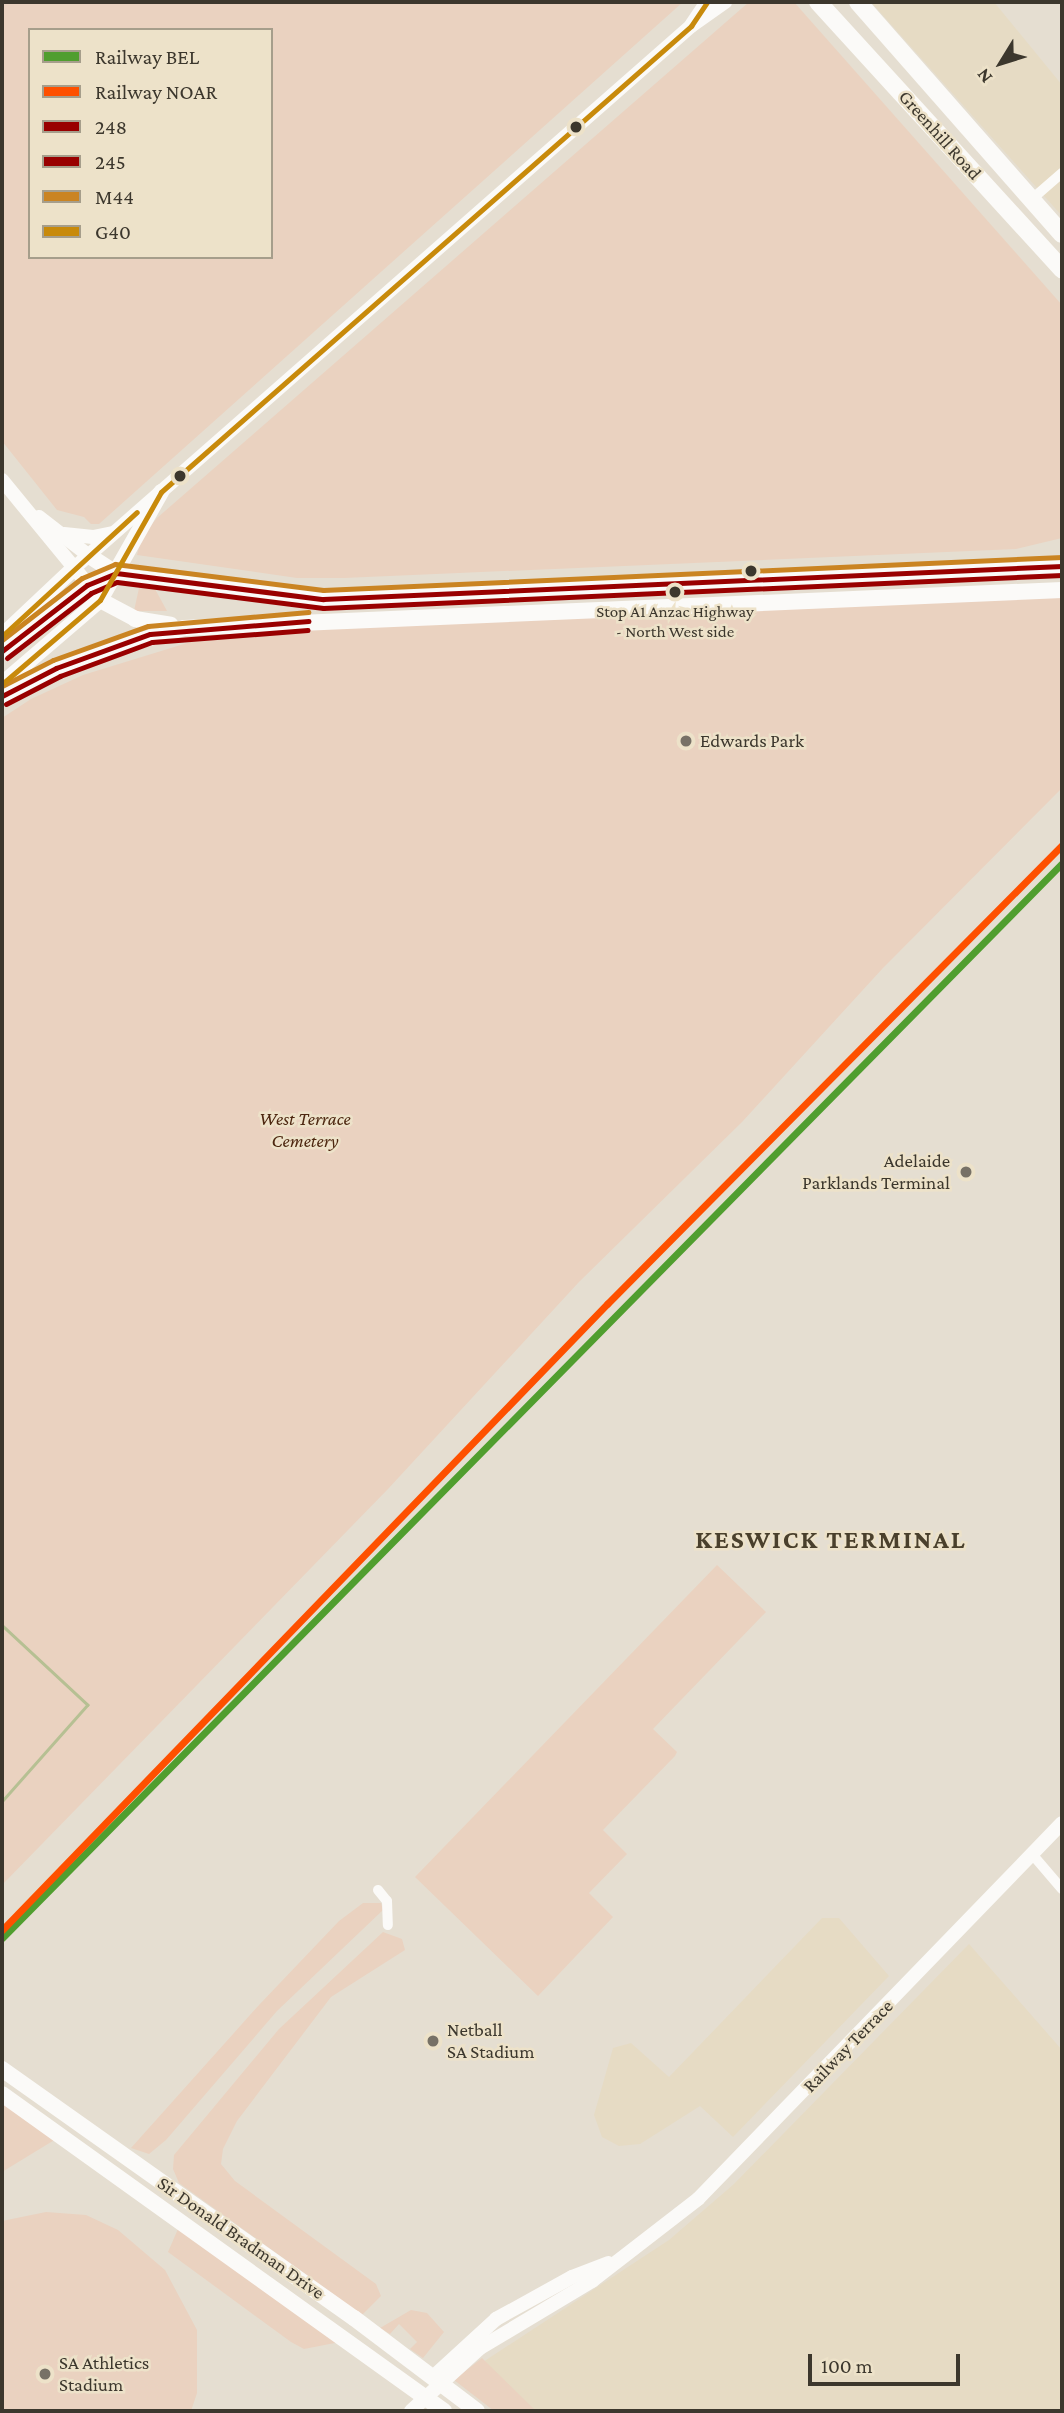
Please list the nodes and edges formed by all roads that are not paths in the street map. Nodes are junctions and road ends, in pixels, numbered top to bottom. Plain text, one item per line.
1 (707, 2) edge
2 (725, 2) edge
3 (858, 2) edge
4 (820, 5) edge
5 (691, 26) junction
6 (936, 90) junction
7 (956, 152) junction
8 (1062, 173) edge
9 (1032, 199) junction
10 (1062, 234) edge
11 (1062, 269) edge
12 (2, 480) edge
13 (161, 492) junction
14 (26, 508) junction
15 (113, 533) junction
16 (62, 534) junction
17 (88, 555) junction
18 (1062, 566) edge
19 (73, 569) junction
20 (116, 573) junction
21 (901, 574) junction
22 (88, 585) junction
23 (1062, 590) edge
24 (903, 596) junction
25 (100, 600) junction
26 (184, 628) junction
27 (2, 636) edge
28 (2, 651) edge
29 (2, 684) edge
30 (2, 696) edge
31 (1062, 1823) edge
32 (1032, 1854) junction
33 (1062, 1889) edge
34 (378, 1890) dead end
35 (388, 1925) dead end
36 (2, 2070) edge
37 (2, 2094) edge
38 (623, 2258) junction
39 (439, 2407) edge
40 (401, 2411) edge
41 (411, 2411) edge
42 (477, 2411) edge

1 - 5 main road
2 - 5 main road
3 - 6 highway, Greenhill Road
4 - 7 highway, Greenhill Road
5 - 13 main road
6 - 7 highway
6 - 9 highway, Greenhill Road
7 - 11 highway, Greenhill Road
8 - 9 street
9 - 10 highway, Greenhill Road
12 - 14 main road
13 - 15 main road
13 - 20 main road
14 - 16 main road
14 - 19 main road
15 - 16 main road
15 - 17 main road
16 - 17 main road
17 - 19 main road
17 - 20 main road
18 - 21 main road
19 - 22 main road
19 - 27 main road
20 - 21 main road
20 - 22 main road
20 - 25 main road
21 - 24 main road
22 - 25 main road
22 - 28 main road
23 - 24 main road
24 - 26 main road
25 - 26 main road
25 - 29 main road
26 - 30 main road
31 - 32 main road, Railway Terrace
32 - 33 street
32 - 38 main road, Railway Terrace
34 - 35 street
36 - 42 main road, Sir Donald Bradman Drive
37 - 39 main road, Sir Donald Bradman Drive
38 - 40 main road, Railway Terrace
38 - 41 main road, Railway Terrace

